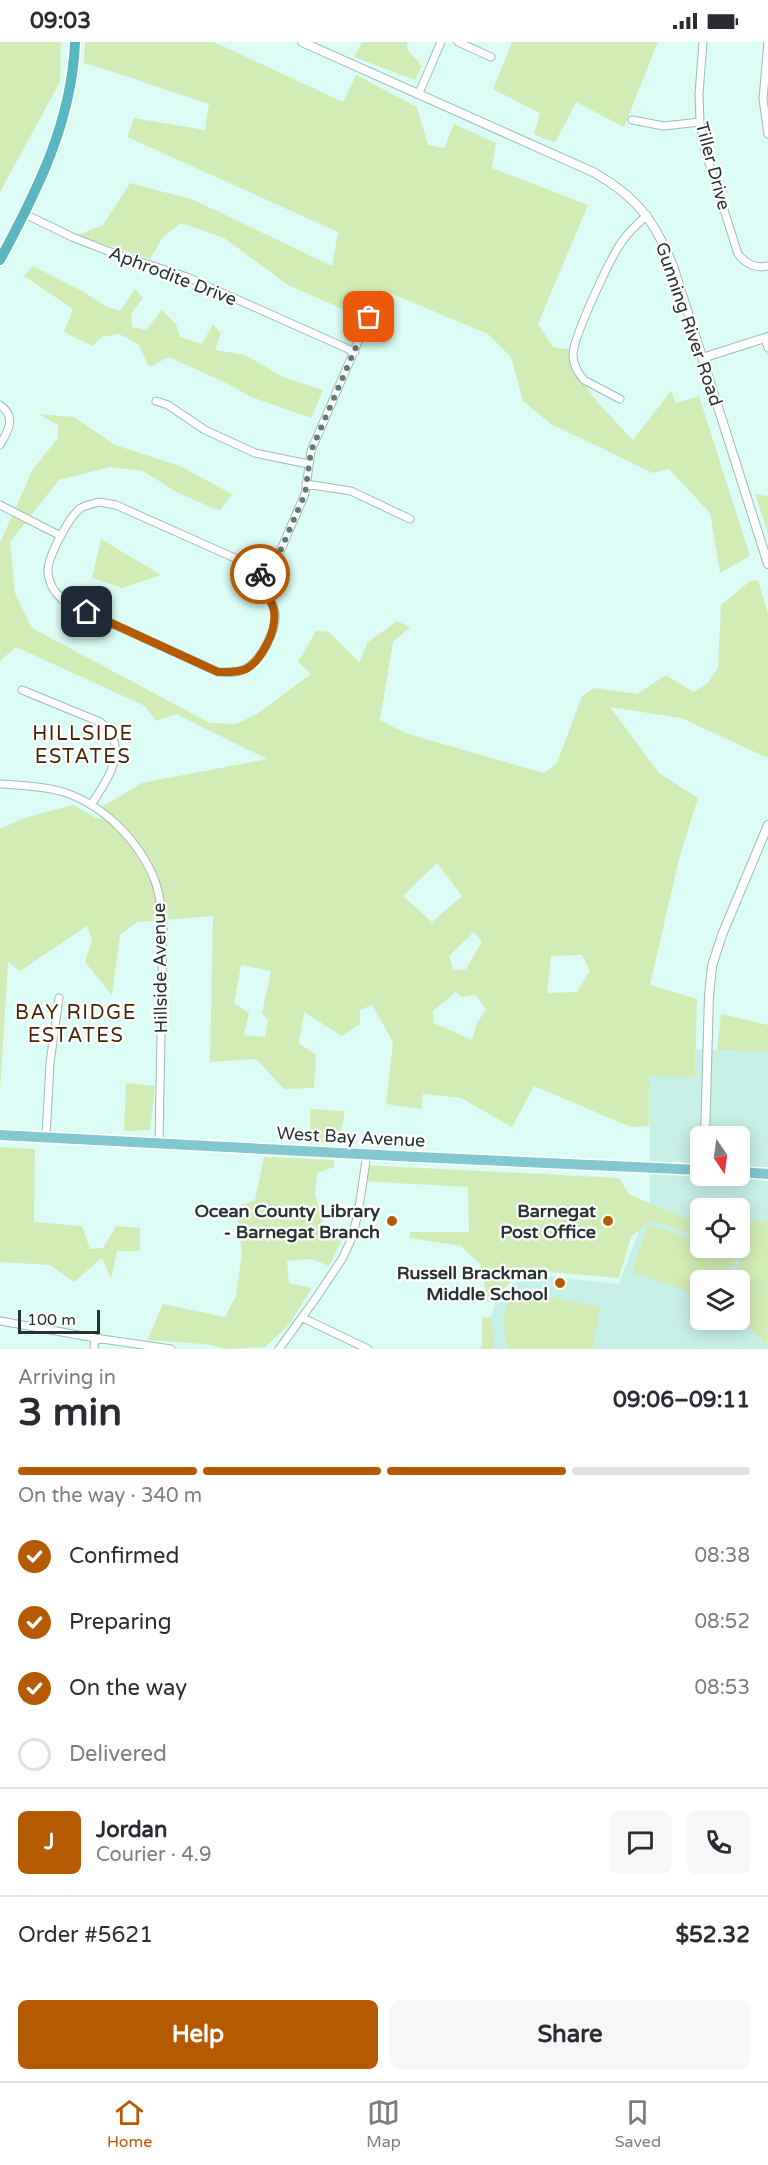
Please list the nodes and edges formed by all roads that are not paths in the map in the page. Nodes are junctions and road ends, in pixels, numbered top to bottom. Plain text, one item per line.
1 (75, 42) edge
2 (302, 42) edge
3 (441, 42) edge
4 (458, 42) edge
5 (703, 42) edge
6 (768, 42) edge
7 (491, 57) dead end
8 (767, 84) edge
9 (419, 93) junction
10 (632, 120) dead end
11 (700, 122) junction
12 (768, 134) edge
13 (25, 214) junction
14 (647, 215) junction
15 (0, 260) edge
16 (768, 266) edge
17 (376, 300) dead end
18 (766, 338) edge
19 (768, 348) edge
20 (355, 352) junction
21 (702, 358) junction
22 (620, 399) dead end
23 (156, 401) dead end
24 (0, 405) edge
25 (0, 445) edge
26 (308, 464) junction
27 (306, 484) junction
28 (0, 505) edge
29 (410, 519) dead end
30 (61, 536) junction
31 (768, 564) edge
32 (255, 578) junction
33 (22, 690) dead end
34 (0, 784) edge
35 (91, 805) junction
36 (768, 825) edge
37 (59, 998) dead end
38 (705, 1126) edge
39 (0, 1135) edge
40 (46, 1137) junction
41 (159, 1143) junction
42 (367, 1154) junction
43 (690, 1170) edge
44 (750, 1173) edge
45 (768, 1174) edge
46 (303, 1318) junction
47 (0, 1321) edge
48 (95, 1338) junction
49 (94, 1349) edge
50 (171, 1349) edge
51 (279, 1349) edge
52 (368, 1349) edge

1 - 13 highway
2 - 9 street, Gunning River Road
3 - 9 street
4 - 7 street
5 - 11 street, Tiller Drive
6 - 8 street
8 - 12 street
9 - 14 street, Gunning River Road
10 - 11 street
11 - 16 street, Tiller Drive
13 - 15 highway
13 - 20 street, Aphrodite Drive
14 - 21 street, Gunning River Road
14 - 22 street
17 - 20 street
18 - 19 street
18 - 21 street
20 - 26 street
21 - 31 street, Gunning River Road
23 - 26 street
24 - 25 street
26 - 27 street
27 - 29 street
27 - 32 street
28 - 30 street
30 - 32 street
30 - 32 street
33 - 35 street
34 - 35 street, Hillside Avenue
35 - 41 street, Hillside Avenue
36 - 38 street
37 - 40 street
39 - 40 main road, West Bay Avenue
40 - 41 main road, West Bay Avenue
41 - 42 main road, West Bay Avenue
42 - 43 main road, West Bay Avenue
42 - 46 street
44 - 45 main road
46 - 51 street
46 - 52 street
47 - 48 street
48 - 49 street
48 - 50 street

